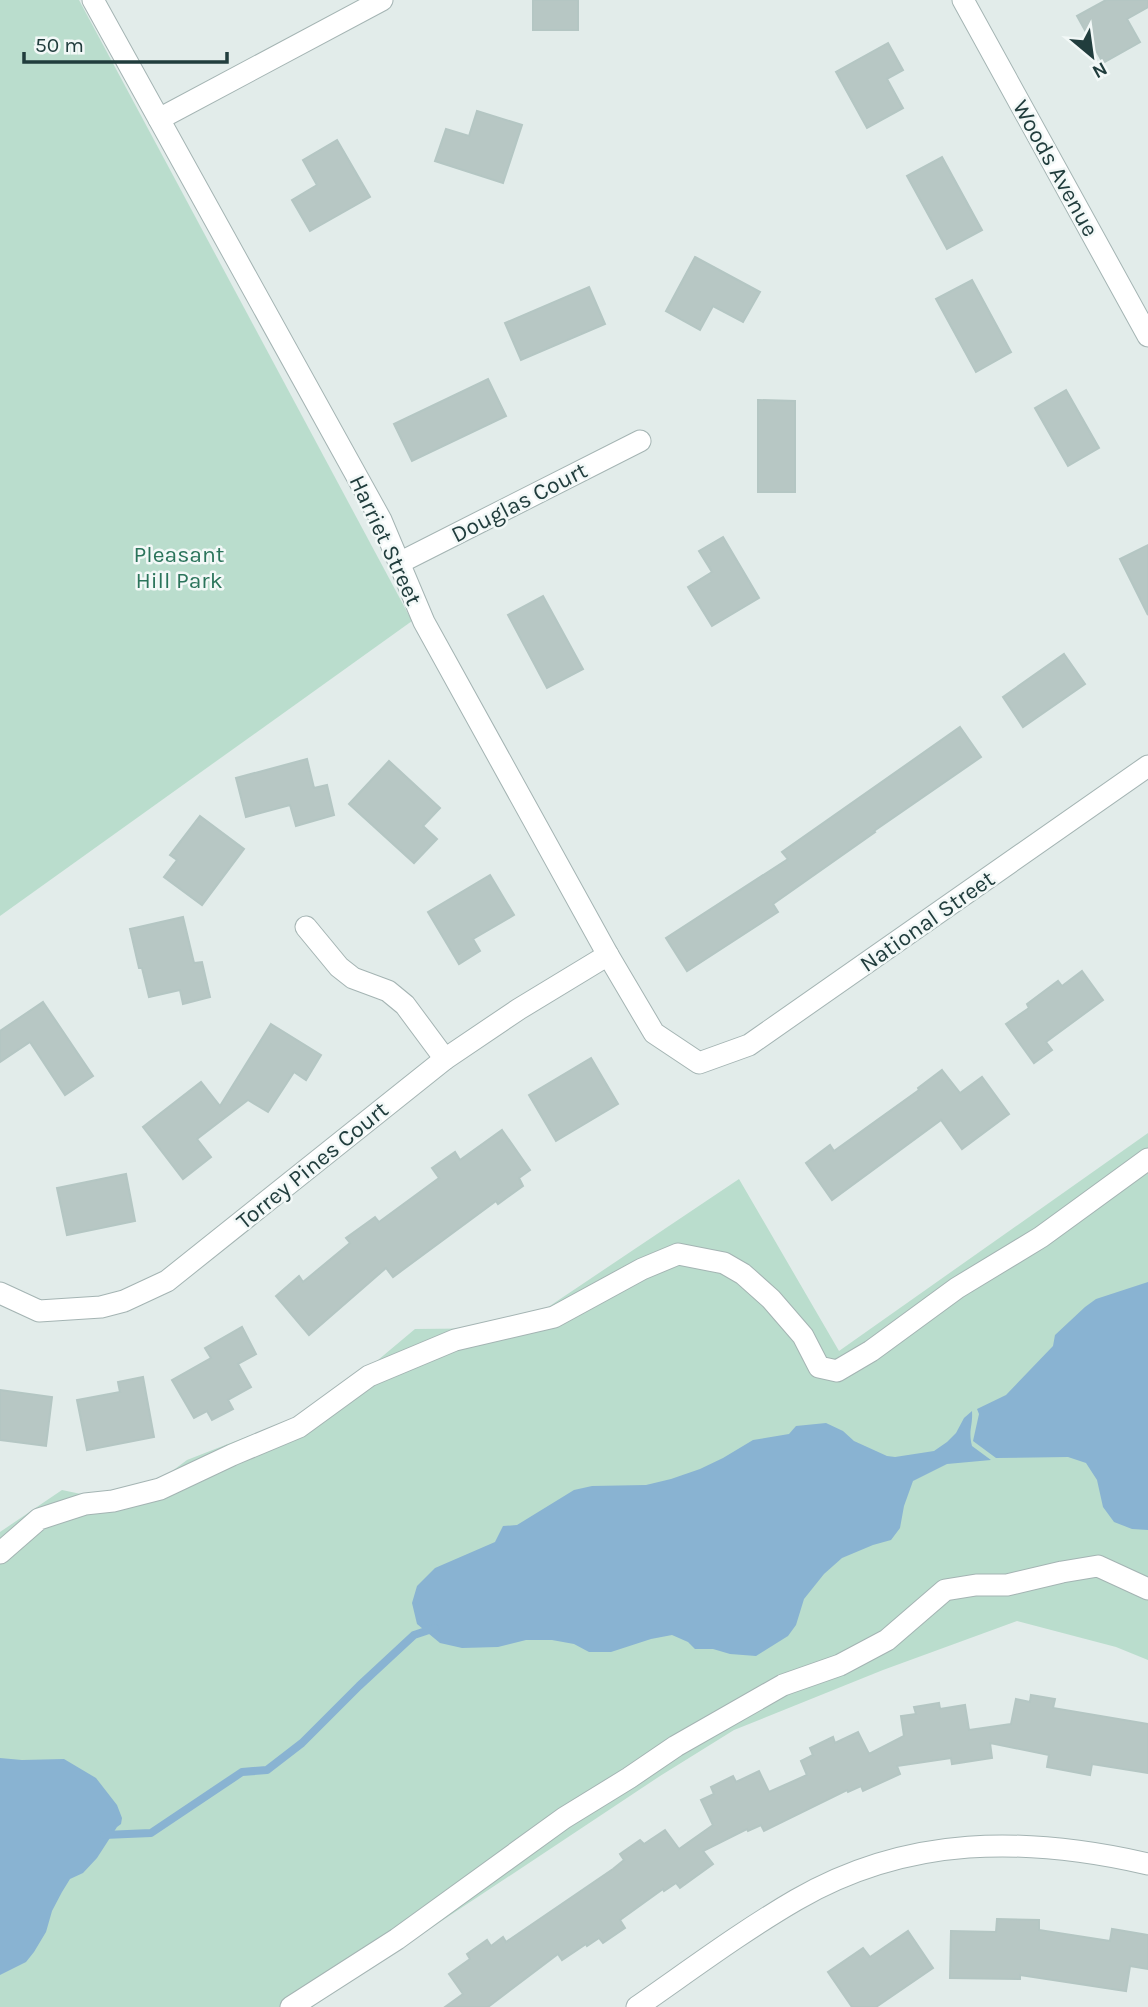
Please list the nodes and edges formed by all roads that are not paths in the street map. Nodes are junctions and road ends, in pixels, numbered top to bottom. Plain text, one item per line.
1 (93, 0) edge
2 (382, 0) edge
3 (964, 0) edge
4 (159, 119) junction
5 (1148, 336) edge
6 (640, 441) dead end
7 (399, 563) junction
8 (1148, 766) edge
9 (306, 927) dead end
10 (608, 955) junction
11 (445, 1059) junction
12 (699, 1063) joint
13 (1148, 1159) edge
14 (0, 1293) edge
15 (0, 1553) edge
16 (1148, 1589) edge
17 (1148, 1864) edge
18 (291, 2007) edge
19 (637, 2007) edge

1 - 4 street, Harriet Street
2 - 4 street
3 - 5 street, Woods Avenue
4 - 7 street, Harriet Street
6 - 7 street, Douglas Court
7 - 10 street, Harriet Street
8 - 12 street, National Street
9 - 11 street
10 - 11 street, Torrey Pines Court
10 - 12 street, Harriet Street
11 - 14 street, Torrey Pines Court
13 - 15 street
16 - 18 street
17 - 19 street

